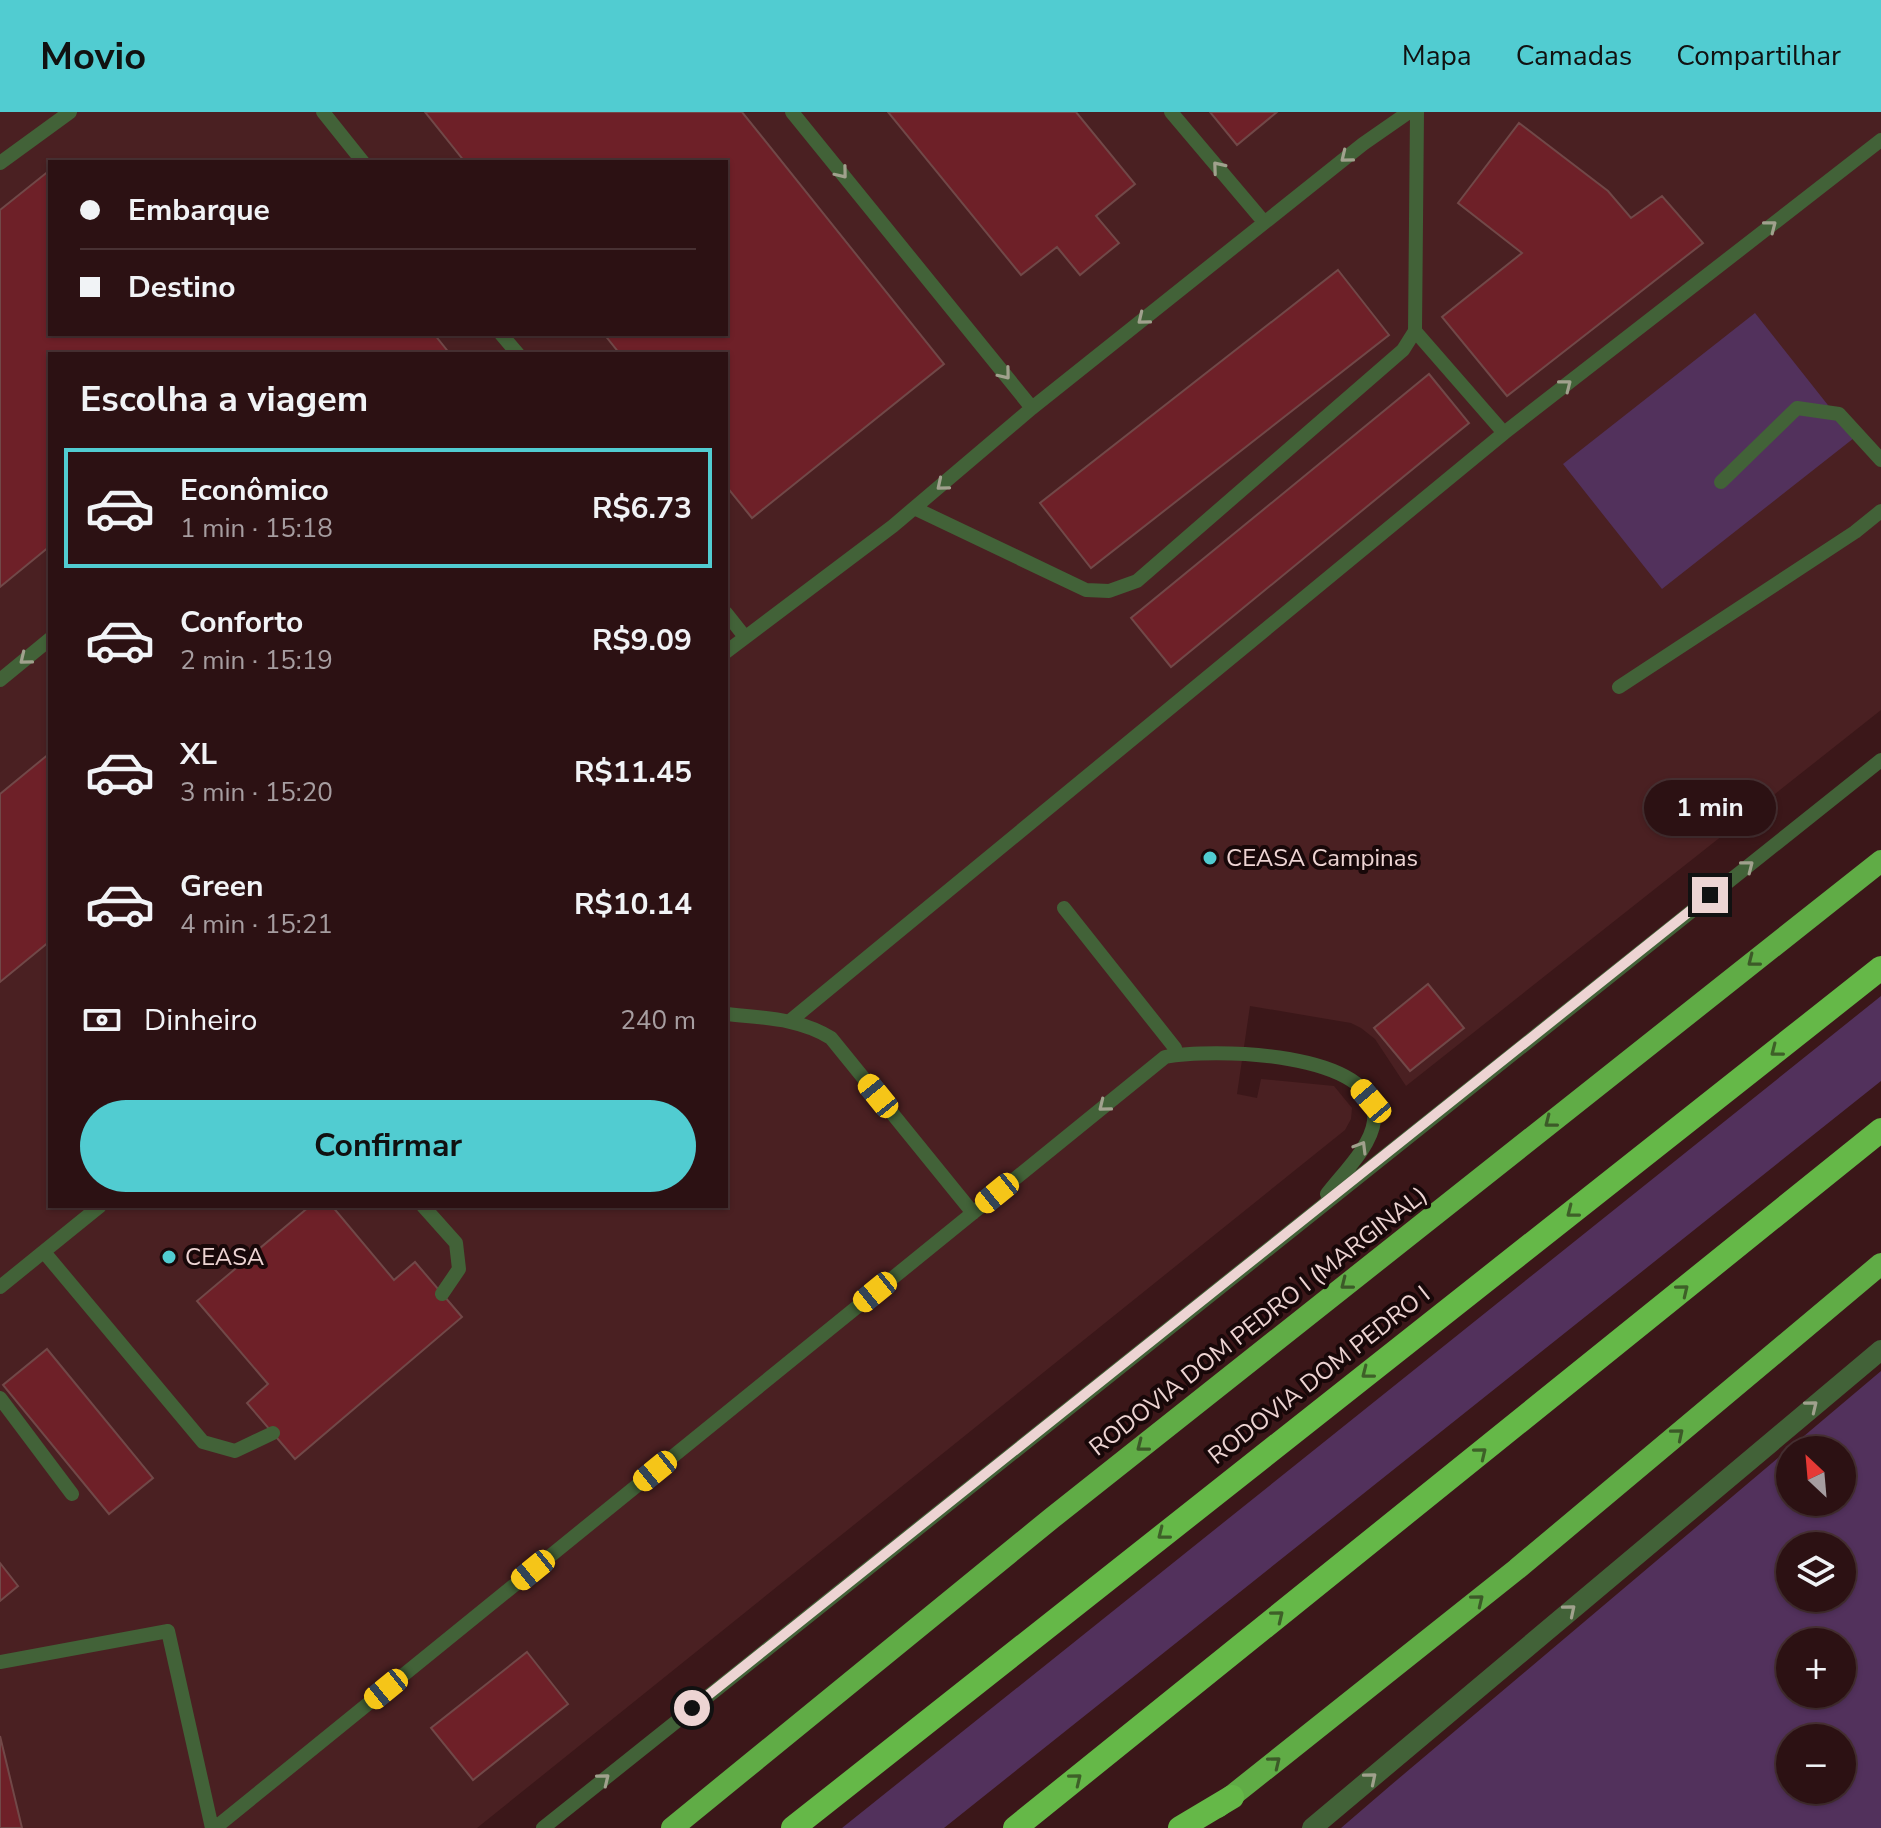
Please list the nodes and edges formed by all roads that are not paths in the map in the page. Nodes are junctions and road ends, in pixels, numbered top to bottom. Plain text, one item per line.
1 (70, 112) edge
2 (323, 112) edge
3 (792, 112) edge
4 (1171, 112) edge
5 (1409, 112) edge
6 (1417, 112) edge
7 (1881, 140) edge
8 (361, 160) edge
9 (0, 163) edge
10 (1264, 222) junction
11 (1415, 331) junction
12 (503, 336) edge
13 (516, 352) edge
14 (1032, 408) junction
15 (1504, 433) junction
16 (1881, 460) edge
17 (1721, 482) dead end
18 (914, 508) junction
19 (1881, 511) edge
20 (728, 616) edge
21 (745, 637) junction
22 (48, 641) edge
23 (728, 650) edge
24 (0, 680) edge
25 (1619, 687) dead end
26 (1881, 760) edge
27 (1881, 861) edge
28 (1064, 908) dead end
29 (1881, 968) edge
30 (728, 1014) edge
31 (790, 1021) junction
32 (1175, 1048) dead end
33 (1881, 1130) edge
34 (98, 1208) edge
35 (425, 1208) edge
36 (1315, 1210) junction
37 (973, 1213) junction
38 (44, 1252) junction
39 (1881, 1264) edge
40 (0, 1287) edge
41 (442, 1294) dead end
42 (1881, 1350) edge
43 (0, 1398) edge
44 (273, 1433) dead end
45 (72, 1494) dead end
46 (0, 1662) edge
47 (1232, 1797) junction
48 (214, 1828) edge
49 (543, 1828) edge
50 (672, 1828) edge
51 (793, 1828) edge
52 (1015, 1828) edge
53 (1180, 1828) edge
54 (1192, 1828) edge
55 (1312, 1828) edge

1 - 9 lane
2 - 8 lane
3 -> 14 lane
10 -> 4 lane
5 -> 10 lane
6 - 11 lane
15 -> 7 lane
10 -> 14 lane
11 - 15 lane
11 - 18 lane
12 - 13 lane
14 -> 18 lane
15 - 31 lane
16 - 17 lane
18 - 21 lane
19 - 25 lane
20 - 21 lane
21 - 23 lane
22 -> 24 lane
36 -> 26 lane
27 -> 50 highway, RODOVIA DOM PEDRO I (MARGINAL)
28 - 32 lane
29 -> 51 highway, RODOVIA DOM PEDRO I
30 - 31 lane
31 - 37 lane
52 -> 33 highway
34 - 38 lane
35 - 41 lane
36 -> 37 lane
49 -> 36 lane
37 - 48 lane
38 - 40 lane
38 - 44 lane
47 -> 39 highway
55 -> 42 street
43 - 45 lane
46 - 48 lane
47 - 53 highway
47 - 54 highway

